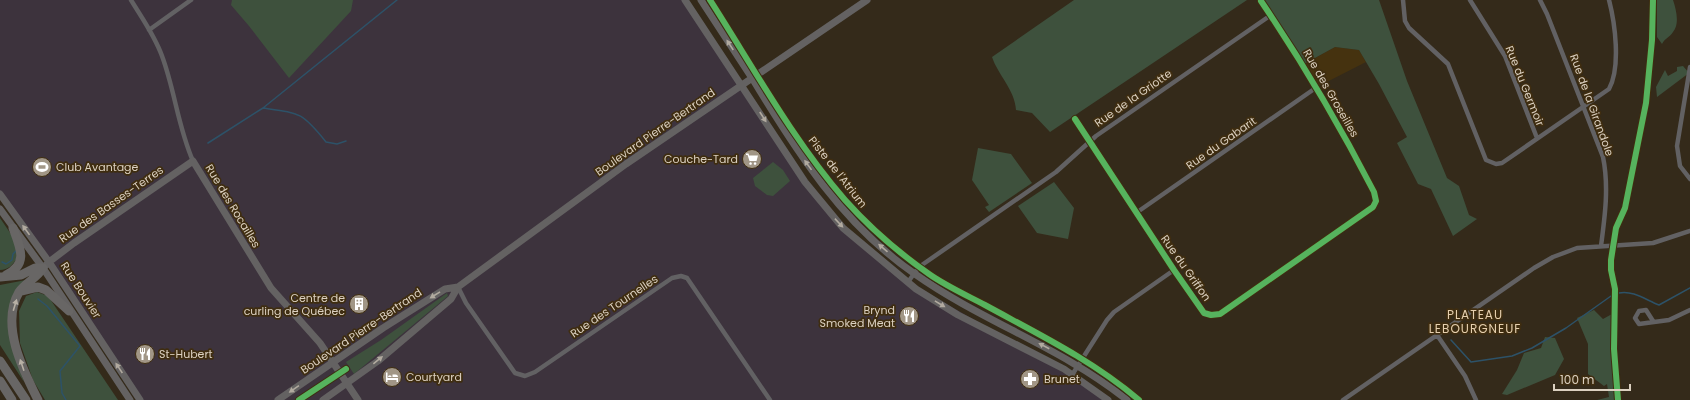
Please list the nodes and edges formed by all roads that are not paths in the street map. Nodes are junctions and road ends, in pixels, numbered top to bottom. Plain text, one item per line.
1 (131, 0) edge
2 (191, 0) edge
3 (685, 0) edge
4 (701, 0) edge
5 (867, 0) edge
6 (1403, 0) edge
7 (1470, 0) edge
8 (1540, 0) edge
9 (1609, 0) edge
10 (1261, 1) edge
11 (1271, 15) junction
12 (149, 30) junction
13 (1690, 67) edge
14 (752, 78) junction
15 (741, 85) junction
16 (1317, 87) junction
17 (1688, 98) edge
18 (1584, 106) junction
19 (1075, 119) dead end
20 (1537, 138) junction
21 (1090, 141) junction
22 (194, 161) junction
23 (1690, 179) edge
24 (0, 194) edge
25 (1376, 201) joint
26 (0, 210) edge
27 (1136, 213) junction
28 (13, 228) junction
29 (1690, 231) edge
30 (1601, 246) junction
31 (46, 265) junction
32 (1174, 270) junction
33 (913, 273) junction
34 (1, 277) edge
35 (908, 282) junction
36 (458, 287) junction
37 (20, 292) junction
38 (69, 310) junction
39 (1690, 310) edge
40 (1652, 321) dead end
41 (1437, 334) junction
42 (0, 362) edge
43 (333, 362) junction
44 (1078, 365) junction
45 (1072, 375) junction
46 (0, 381) edge
47 (347, 383) junction
48 (12, 400) edge
49 (26, 400) edge
50 (38, 400) edge
51 (130, 400) edge
52 (140, 400) edge
53 (278, 400) edge
54 (323, 400) edge
55 (358, 400) edge
56 (770, 400) edge
57 (1108, 400) edge
58 (1127, 400) edge
59 (1343, 400) edge
60 (1476, 400) edge

1 - 12 street, Rue des Rocailles
2 - 12 street
3 - 15 main road
14 -> 4 main road
5 - 14 main road, Boulevard Pierre-Bertrand
6 - 20 street
7 - 20 street, Rue du Germoir
8 - 18 street, Rue de la Girandole
9 - 18 street
10 - 11 street, Rue des Groseilles
11 - 16 street, Rue des Groseilles
11 - 21 street, Rue de la Griotte
12 - 22 street, Rue des Rocailles
13 - 17 street
14 - 15 main road, Boulevard Pierre-Bertrand
33 -> 14 main road
15 -> 35 main road
15 - 36 main road, Boulevard Pierre-Bertrand
16 - 25 street, Rue des Groseilles
16 - 27 street, Rue du Gabarit
17 - 23 street
18 - 20 street
18 - 30 street, Rue de la Girandole
19 - 21 street, Rue du Griffon
21 - 27 street, Rue du Griffon
21 - 33 street, Rue de la Griotte
22 - 31 main road, Rue des Basses-Terres
22 - 43 main road, Rue des Rocailles
31 -> 24 main road, Rue Bouvier
25 - 32 street, Rue du Griffon
26 - 28 main road, Rue Bouvier
27 - 32 street, Rue du Griffon
28 - 31 main road, Rue Bouvier
28 - 34 highway
29 - 30 street
30 - 41 street
31 - 34 highway
31 - 37 highway
31 - 38 main road, Rue Bouvier
52 -> 31 main road, Rue Bouvier
32 - 44 street
33 - 35 street, Rue de la Griotte
44 -> 33 main road
35 -> 45 main road
36 -> 43 main road, Boulevard Pierre-Bertrand
47 -> 36 main road, Boulevard Pierre-Bertrand
36 - 56 street, Rue des Tournelles
37 - 38 highway
50 -> 37 highway
38 - 51 main road, Rue Bouvier
39 - 40 street
41 - 59 street
41 - 60 street
42 - 49 highway
43 - 47 main road, Rue des Rocailles
43 -> 53 main road, Boulevard Pierre-Bertrand
44 - 45 street
44 - 58 main road
45 - 57 main road
46 - 48 highway
47 - 54 main road, Boulevard Pierre-Bertrand
47 - 55 main road, Rue des Rocailles

